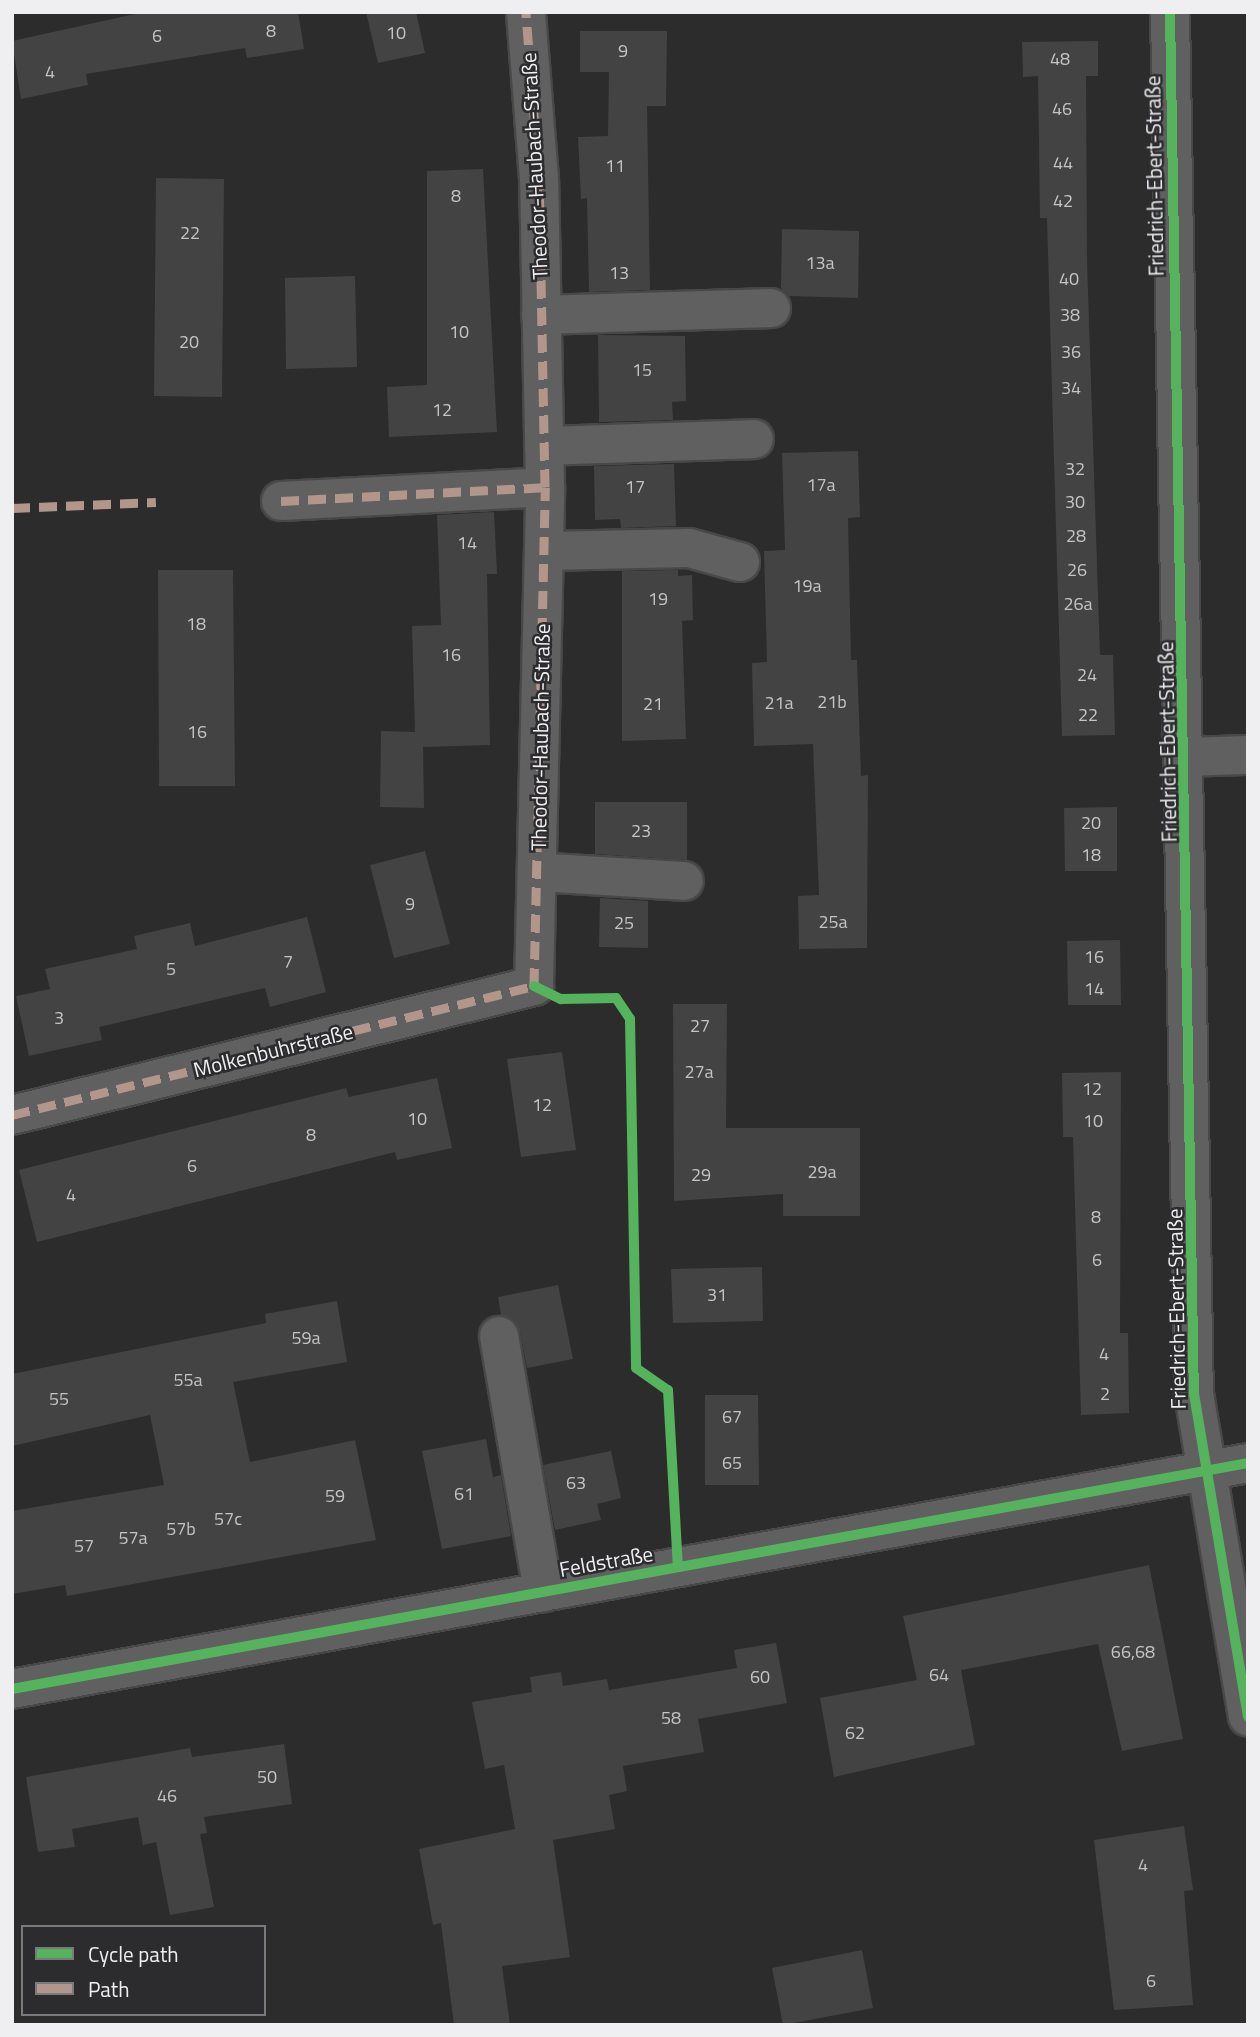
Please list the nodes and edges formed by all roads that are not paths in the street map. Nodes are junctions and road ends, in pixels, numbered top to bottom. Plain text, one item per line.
1 (526, 12) edge
2 (1170, 12) edge
3 (771, 308) dead end
4 (541, 315) junction
5 (754, 439) dead end
6 (544, 446) junction
7 (545, 487) junction
8 (281, 501) dead end
9 (544, 551) junction
10 (740, 562) dead end
11 (1248, 755) edge
12 (1187, 757) junction
13 (537, 872) junction
14 (684, 881) dead end
15 (534, 986) joint
16 (12, 1115) edge
17 (499, 1336) dead end
18 (1248, 1463) edge
19 (1204, 1471) junction
20 (543, 1591) junction
21 (12, 1689) edge
22 (1248, 1717) edge

1 - 4 street, Theodor-Haubach-Straße
2 - 12 street, Friedrich-Ebert-Straße
3 - 4 street
4 - 6 street, Theodor-Haubach-Straße
5 - 6 street
6 - 7 street, Theodor-Haubach-Straße
7 - 8 street
7 - 9 street, Theodor-Haubach-Straße
9 - 10 street
9 - 13 street, Theodor-Haubach-Straße
11 - 12 street
12 - 19 street, Friedrich-Ebert-Straße
13 - 14 street
13 - 15 street, Theodor-Haubach-Straße
15 - 16 street, Molkenbuhrstraße
17 - 20 street
18 - 19 street, Feldstraße
19 - 20 street, Feldstraße
19 - 22 street, Friedrich-Ebert-Straße
20 - 21 street, Feldstraße

